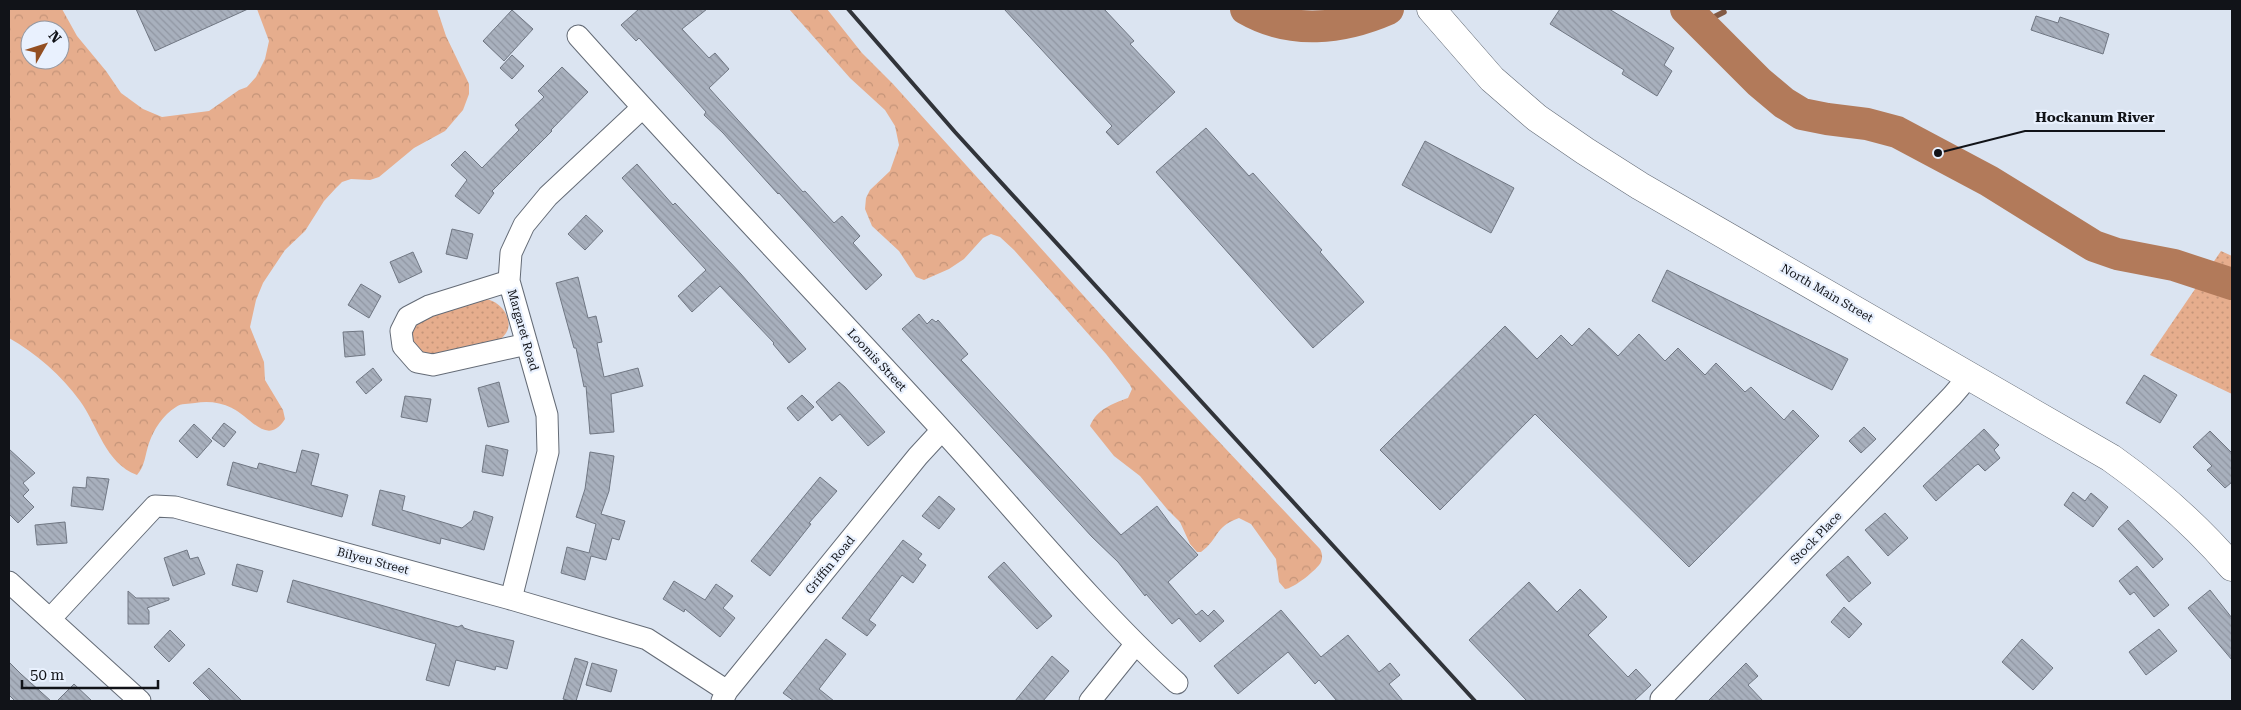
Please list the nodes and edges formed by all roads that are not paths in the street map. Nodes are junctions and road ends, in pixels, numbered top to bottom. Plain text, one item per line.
1 (1433, 12) edge
2 (578, 36) dead end
3 (642, 108) junction
4 (509, 281) junction
5 (527, 344) junction
6 (1970, 375) junction
7 (942, 430) junction
8 (2232, 567) edge
9 (9, 582) edge
10 (511, 599) junction
11 (50, 619) junction
12 (1135, 645) junction
13 (1177, 683) dead end
14 (724, 696) edge
15 (1661, 699) dead end
16 (140, 701) edge
17 (1090, 701) edge

1 - 6 main road, North Main Street
2 - 3 street, Loomis Street
3 - 4 street, Margaret Road
3 - 7 street, Loomis Street
4 - 5 street, Margaret Road
4 - 5 street
5 - 10 street, Margaret Road
6 - 8 main road, North Main Street
6 - 15 street, Stock Place
7 - 12 street, Loomis Street
7 - 14 street, Griffin Road
9 - 11 street
10 - 11 street, Bilyeu Street
10 - 14 street, Bilyeu Street
11 - 16 street
12 - 13 street, Loomis Street
12 - 17 street

